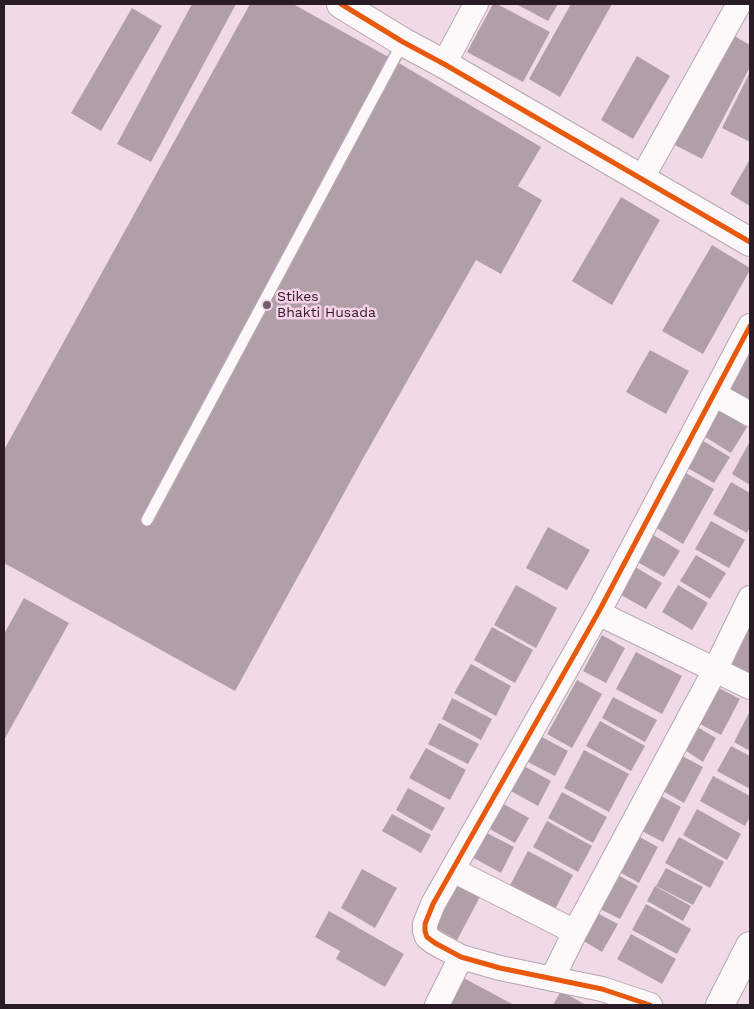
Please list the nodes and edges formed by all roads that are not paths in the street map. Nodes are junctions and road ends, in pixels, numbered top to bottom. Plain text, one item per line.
1 (341, 4) edge
2 (476, 4) edge
3 (739, 4) edge
4 (403, 42) junction
5 (444, 64) junction
6 (642, 178) junction
7 (750, 242) edge
8 (750, 326) edge
9 (714, 394) junction
10 (750, 414) edge
11 (147, 520) dead end
12 (750, 598) edge
13 (598, 614) junction
14 (715, 670) junction
15 (750, 687) edge
16 (453, 870) junction
17 (575, 932) junction
18 (750, 946) edge
19 (462, 957) junction
20 (552, 979) junction
21 (437, 1005) edge
22 (650, 1005) edge
23 (720, 1005) edge

1 - 4 street
2 - 5 street
3 - 6 street
4 - 5 street
4 - 11 lane
5 - 6 street
6 - 7 street
8 - 9 street
9 - 10 street
9 - 13 street
12 - 14 street
13 - 14 street
13 - 16 street
14 - 15 street
14 - 17 street
16 - 17 street
16 - 19 street
17 - 20 street
18 - 23 street
19 - 20 street
19 - 21 street
20 - 22 street

